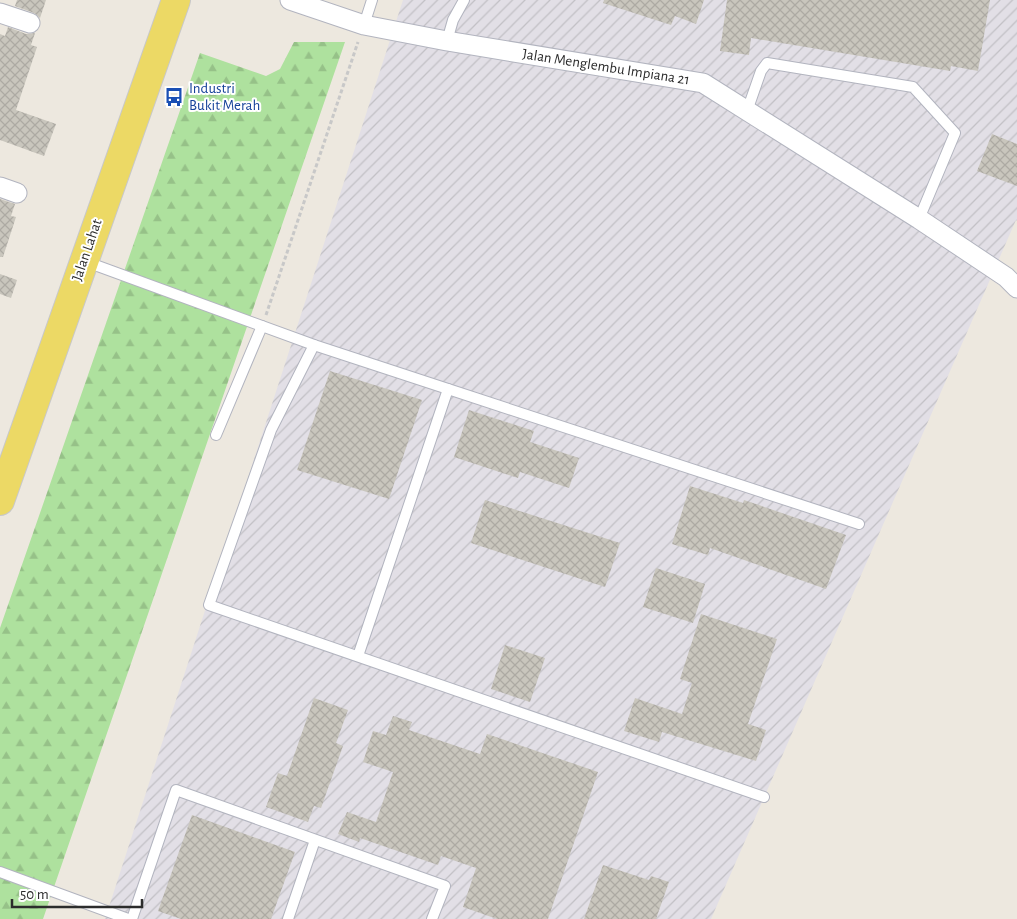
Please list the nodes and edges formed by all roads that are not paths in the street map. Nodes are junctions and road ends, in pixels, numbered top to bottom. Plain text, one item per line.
1 (176, 0) edge
2 (290, 0) edge
3 (372, 0) edge
4 (464, 0) edge
5 (0, 13) edge
6 (30, 23) dead end
7 (364, 24) junction
8 (447, 41) junction
9 (747, 111) junction
10 (919, 219) junction
11 (84, 261) junction
12 (1017, 288) edge
13 (262, 326) junction
14 (314, 345) junction
15 (448, 389) junction
16 (216, 435) dead end
17 (0, 501) edge
18 (859, 524) dead end
19 (358, 656) junction
20 (764, 797) dead end
21 (315, 840) junction
22 (0, 872) edge
23 (128, 919) edge
24 (132, 919) edge
25 (288, 919) edge
26 (432, 919) edge

1 - 11 main road, Jalan Lahat
2 - 7 street, Jalan Menglembu Impiana 21
3 - 7 lane
4 - 8 lane
5 - 6 street
7 - 8 street, Jalan Menglembu Impiana 21
8 - 9 street, Jalan Menglembu Impiana 21
9 - 10 street, Jalan Menglembu Impiana 21
9 - 10 lane
10 - 12 street, Jalan Menglembu Impiana 21
11 - 13 lane
11 - 17 main road, Jalan Lahat
13 - 14 lane
13 - 16 lane
14 - 15 lane
14 - 19 lane
15 - 18 lane
15 - 19 lane
19 - 20 lane
21 - 24 lane
21 - 25 lane
21 - 26 lane
22 - 23 lane

